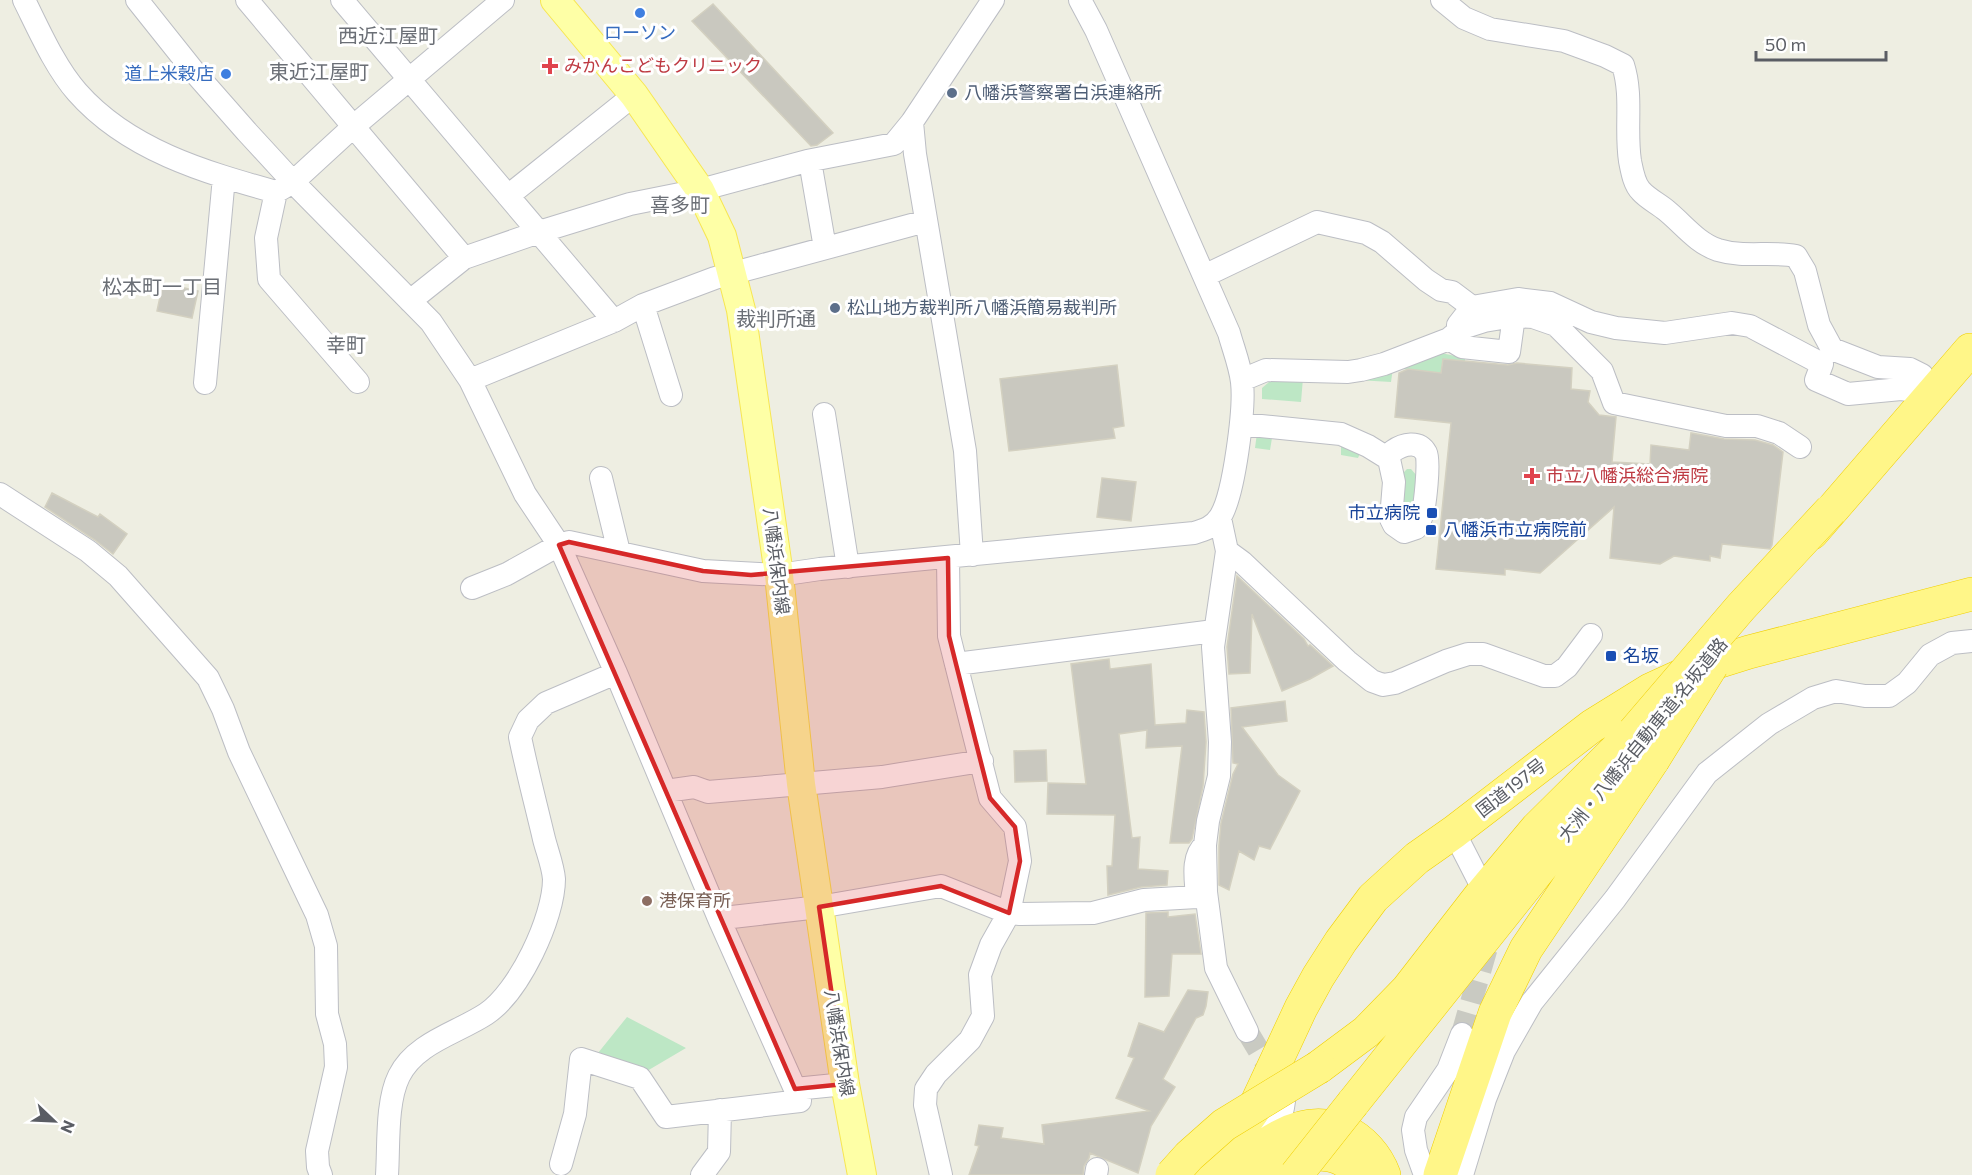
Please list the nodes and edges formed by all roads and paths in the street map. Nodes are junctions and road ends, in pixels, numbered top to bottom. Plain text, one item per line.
1 (24, 0) edge
2 (137, 0) edge
3 (247, 0) edge
4 (342, 0) edge
5 (503, 0) edge
6 (555, 0) edge
7 (993, 0) edge
8 (1080, 0) edge
9 (1442, 0) edge
10 (409, 80) junction
11 (634, 95) junction
12 (912, 122) junction
13 (354, 126) junction
14 (810, 161) junction
15 (224, 177) junction
16 (285, 187) junction
17 (700, 190) junction
18 (508, 196) junction
19 (926, 220) junction
20 (539, 232) junction
21 (825, 248) junction
22 (464, 258) junction
23 (732, 273) junction
24 (1204, 276) junction
25 (410, 301) junction
26 (643, 305) junction
27 (1472, 307) junction
28 (1514, 316) junction
29 (614, 321) junction
30 (1456, 334) junction
31 (1970, 350) dead end
32 (470, 380) junction
33 (1242, 380) junction
34 (358, 382) dead end
35 (205, 383) dead end
36 (671, 395) dead end
37 (824, 414) dead end
38 (1241, 417) junction
39 (1800, 447) dead end
40 (1410, 462) junction
41 (601, 478) dead end
42 (1394, 482) junction
43 (0, 494) edge
44 (1831, 510) junction
45 (1220, 518) junction
46 (559, 545) junction
47 (1227, 551) junction
48 (619, 552) junction
49 (972, 555) junction
50 (948, 558) junction
51 (848, 567) junction
52 (779, 575) junction
53 (472, 588) dead end
54 (1972, 594) edge
55 (1214, 632) junction
56 (1591, 635) dead end
57 (1972, 641) edge
58 (956, 664) junction
59 (616, 673) junction
60 (1642, 746) junction
61 (982, 761) junction
62 (801, 784) junction
63 (666, 791) junction
64 (1454, 832) junction
65 (1205, 844) junction
66 (1478, 879) dead end
67 (819, 907) junction
68 (1009, 913) junction
69 (720, 921) junction
70 (1246, 1031) tunnel mouth
71 (1462, 1034) tunnel mouth
72 (845, 1084) junction
73 (795, 1089) junction
74 (1284, 1101) dead end
75 (720, 1110) junction
76 (1322, 1131) junction
77 (1234, 1138) junction
78 (561, 1164) dead end
79 (321, 1175) edge
80 (387, 1175) edge
81 (702, 1175) edge
82 (862, 1175) edge
83 (941, 1175) edge
84 (1172, 1175) edge
85 (1197, 1175) edge
86 (1228, 1175) edge
87 (1265, 1175) edge
88 (1296, 1175) edge
89 (1359, 1175) edge
90 (1384, 1175) edge
91 (1425, 1175) edge
92 (1440, 1175) edge
93 (1462, 1175) edge

1 - 15 street
2 - 16 street
3 - 13 street
4 - 10 street
5 - 10 street
6 - 11 main road, 八幡浜保内線
7 - 12 street
8 - 24 street
9 - 27 street
10 - 13 street
10 - 18 street
11 - 17 main road, 八幡浜保内線
11 - 18 street
12 - 14 street
12 - 19 street
13 - 16 street
13 - 22 street
14 - 17 street
14 - 21 street
15 - 16 street
15 - 35 street
16 - 25 street
16 - 34 street
17 - 20 street
17 - 23 main road, 八幡浜保内線
18 - 20 street
19 - 21 street
19 - 49 street
20 - 22 street
20 - 29 street
21 - 23 street
22 - 25 street
23 - 26 street
23 - 52 main road, 八幡浜保内線
24 - 27 street
24 - 33 street
25 - 32 street
26 - 29 street
26 - 36 street
27 - 30 street
28 - 30 street
28 - 30 street
28 - 39 street
29 - 32 street
30 - 33 street
31 - 44 highway, 大洲・八幡浜自動車道;名坂道路
32 - 46 street
33 - 38 street
37 - 51 street
38 - 40 street
38 - 42 street
38 - 45 street
40 - 42 street
40 - 42 street
41 - 48 street
43 - 79 street
44 - 60 highway, 大洲・八幡浜自動車道;名坂道路, bridge
44 - 60 highway, bridge
45 - 47 street
45 - 49 street
46 - 48 street
46 - 53 street
46 - 59 street
47 - 55 street
47 - 56 street
48 - 52 street
49 - 50 street
50 - 51 street
50 - 58 street
51 - 52 street
52 - 62 main road, 八幡浜保内線
54 - 64 highway, 国道197号
55 - 58 street
55 - 65 street
57 - 93 street
58 - 61 street
59 - 63 street
59 - 80 street
60 - 76 highway, 大洲・八幡浜自動車道;名坂道路, bridge
60 - 84 highway, bridge
60 - 92 highway
61 - 62 street
61 - 68 street
62 - 63 street
62 - 67 main road, 八幡浜保内線
63 - 69 street
64 - 66 street
64 - 77 highway, 国道197号
65 - 68 street
65 - 70 street
67 - 68 street
67 - 69 street
67 - 72 main road, 八幡浜保内線
68 - 83 street
69 - 73 street
71 - 91 street
72 - 73 street
72 - 82 main road, 八幡浜保内線
73 - 75 street
74 - 77 street
75 - 78 street
75 - 81 street
76 - 86 highway
76 - 88 highway, 大洲・八幡浜自動車道;名坂道路, bridge
76 - 90 highway
77 - 85 highway, 国道197号
87 - 89 highway

